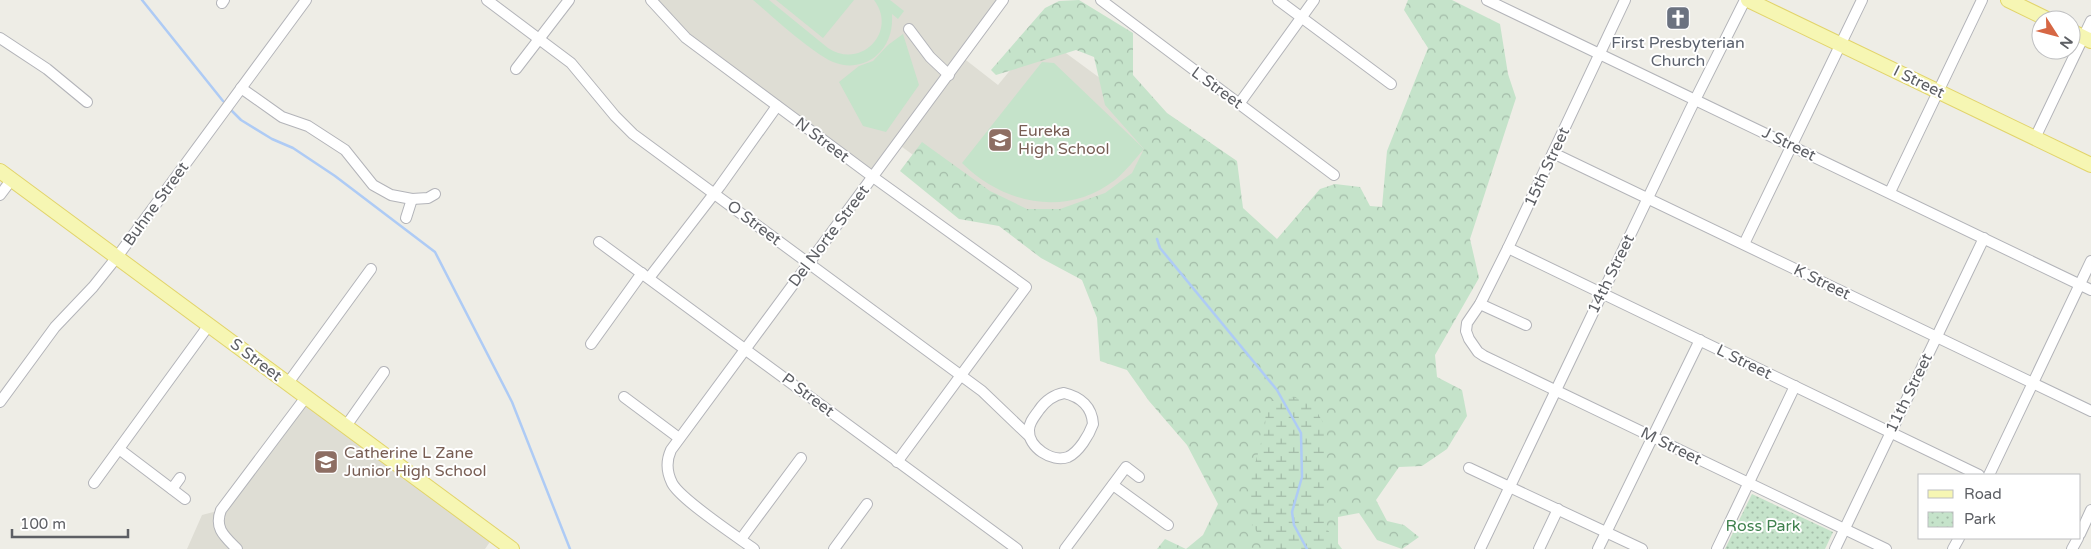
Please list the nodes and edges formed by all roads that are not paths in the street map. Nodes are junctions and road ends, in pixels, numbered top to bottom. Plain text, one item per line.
1 (306, 0) edge
2 (487, 0) edge
3 (570, 0) edge
4 (651, 0) edge
5 (1004, 0) edge
6 (1101, 0) edge
7 (1278, 0) edge
8 (1314, 0) edge
9 (1487, 0) edge
10 (1625, 0) edge
11 (1747, 0) edge
12 (1862, 0) edge
13 (1982, 0) edge
14 (2008, 0) edge
15 (1506, 4) edge
16 (2031, 11) edge
17 (1302, 18) junction
18 (2091, 21) edge
19 (909, 29) dead end
20 (2082, 36) edge
21 (0, 38) edge
22 (540, 39) junction
23 (1840, 44) junction
24 (1600, 55) junction
25 (516, 69) dead end
26 (949, 75) junction
27 (1392, 84) dead end
28 (241, 88) junction
29 (1938, 91) junction
30 (1695, 99) junction
31 (87, 102) dead end
32 (1239, 104) junction
33 (776, 106) junction
34 (2035, 138) junction
35 (1792, 146) junction
36 (1553, 153) junction
37 (2091, 164) edge
38 (0, 171) edge
39 (1334, 175) dead end
40 (873, 178) junction
41 (12, 179) junction
42 (1890, 192) junction
43 (436, 194) dead end
44 (715, 194) junction
45 (0, 195) edge
46 (1648, 197) junction
47 (412, 198) junction
48 (406, 218) dead end
49 (1984, 238) junction
50 (599, 242) dead end
51 (1744, 244) junction
52 (1508, 248) junction
53 (117, 257) junction
54 (2091, 261) edge
55 (808, 264) junction
56 (371, 269) dead end
57 (646, 276) junction
58 (2080, 284) junction
59 (2091, 290) edge
60 (1602, 293) junction
61 (1480, 304) junction
62 (209, 325) junction
63 (1526, 325) dead end
64 (1466, 331) joint
65 (1936, 336) junction
66 (1700, 340) junction
67 (591, 344) dead end
68 (745, 349) junction
69 (384, 372) dead end
70 (962, 376) junction
71 (288, 383) junction
72 (2033, 383) junction
73 (1794, 386) junction
74 (1555, 390) junction
75 (306, 397) junction
76 (624, 397) dead end
77 (0, 402) edge
78 (2091, 411) edge
79 (346, 426) junction
80 (1890, 432) junction
81 (1029, 436) junction
82 (1652, 437) junction
83 (679, 438) junction
84 (118, 449) junction
85 (802, 458) dead end
86 (897, 462) junction
87 (1469, 468) dead end
88 (1977, 474) edge
89 (1989, 474) edge
90 (1139, 477) dead end
91 (180, 478) dead end
92 (1748, 482) junction
93 (94, 483) dead end
94 (1113, 485) junction
95 (1510, 488) junction
96 (172, 489) junction
97 (185, 499) dead end
98 (868, 504) dead end
99 (1558, 509) junction
100 (2091, 510) edge
101 (1168, 525) dead end
102 (2084, 528) edge
103 (1844, 529) junction
104 (1606, 532) junction
105 (741, 539) junction
106 (237, 549) edge
107 (512, 549) edge
108 (754, 549) edge
109 (834, 549) edge
110 (1017, 549) edge
111 (1065, 549) edge
112 (1480, 549) edge
113 (1539, 549) edge
114 (1598, 549) edge
115 (1642, 549) edge
116 (1717, 549) edge
117 (1835, 549) edge
118 (1886, 549) edge

1 - 28 street, Buhne Street
2 - 22 street, O Street
3 - 22 street
4 - 33 street, N Street
5 - 26 street, Del Norte Street
6 - 32 street, L Street
7 - 17 street
8 - 17 street
9 - 15 street, J Street
10 - 24 street, 15th Street
11 - 23 main road, I Street
11 - 30 street, 14th Street
12 - 23 street
13 - 29 street
14 - 16 main road
15 - 24 street, J Street
17 - 27 street
17 - 32 street
18 - 20 street
19 - 26 street
20 - 34 street
21 - 31 street
22 - 25 street
22 - 44 street, O Street
23 - 29 main road, I Street
23 - 35 street
24 - 30 street, J Street
24 - 36 street, 15th Street
26 - 40 street, Del Norte Street
28 - 47 street
28 - 53 street, Buhne Street
29 - 34 main road, I Street
29 - 42 street
30 - 35 street, J Street
30 - 46 street, 14th Street
32 - 39 street, L Street
33 - 40 street, N Street
33 - 44 street
34 - 37 main road, I Street
35 - 42 street, J Street
35 - 51 street
36 - 46 street, K Street
36 - 52 street, 15th Street
38 - 41 main road, S Street
40 - 55 street, Del Norte Street
40 - 70 street, N Street
41 - 45 street
41 - 53 main road, S Street
42 - 49 street, J Street
43 - 47 street
44 - 55 street, O Street
44 - 57 street
46 - 51 street, K Street
46 - 60 street, 14th Street
47 - 48 street
49 - 58 street, J Street
49 - 65 street, 11th Street
50 - 57 street, P Street
51 - 65 street, K Street
52 - 60 street, L Street
52 - 61 street, 15th Street
53 - 62 main road, S Street
53 - 77 street, Buhne Street
54 - 58 street
55 - 68 street, Del Norte Street
55 - 70 street, O Street
56 - 71 street
57 - 67 street
57 - 68 street, P Street
58 - 59 street, J Street
58 - 72 street
60 - 66 street, L Street
60 - 74 street, 14th Street
61 - 63 street
61 - 64 street, 15th Street
62 - 71 main road, S Street
62 - 84 street
64 - 74 street, M Street
65 - 72 street, K Street
65 - 80 street, 11th Street
66 - 73 street, L Street
66 - 82 street
68 - 83 street, Del Norte Street
68 - 86 street, P Street
69 - 79 street
70 - 81 street, O Street
70 - 86 street
71 - 75 main road, S Street
72 - 78 street, K Street
72 - 89 street
73 - 80 street, L Street
73 - 92 street
74 - 82 street, M Street
74 - 95 street, 14th Street
75 - 79 main road, S Street
75 - 106 street
76 - 83 street
79 - 107 main road, S Street
80 - 88 street, L Street
80 - 103 street, 11th Street
81 - 81 street
82 - 92 street, M Street
82 - 104 street
83 - 105 street, Del Norte Street
84 - 93 street
84 - 96 street
85 - 105 street
86 - 110 street, P Street
87 - 95 street
90 - 94 street
91 - 96 street
92 - 103 street, M Street
92 - 116 street
94 - 101 street
94 - 111 street
95 - 99 street
95 - 112 street, 14th Street
96 - 97 street
98 - 109 street
99 - 104 street
99 - 113 street
100 - 102 street
103 - 117 street, 11th Street
103 - 118 street, M Street
104 - 114 street
104 - 115 street
105 - 108 street

